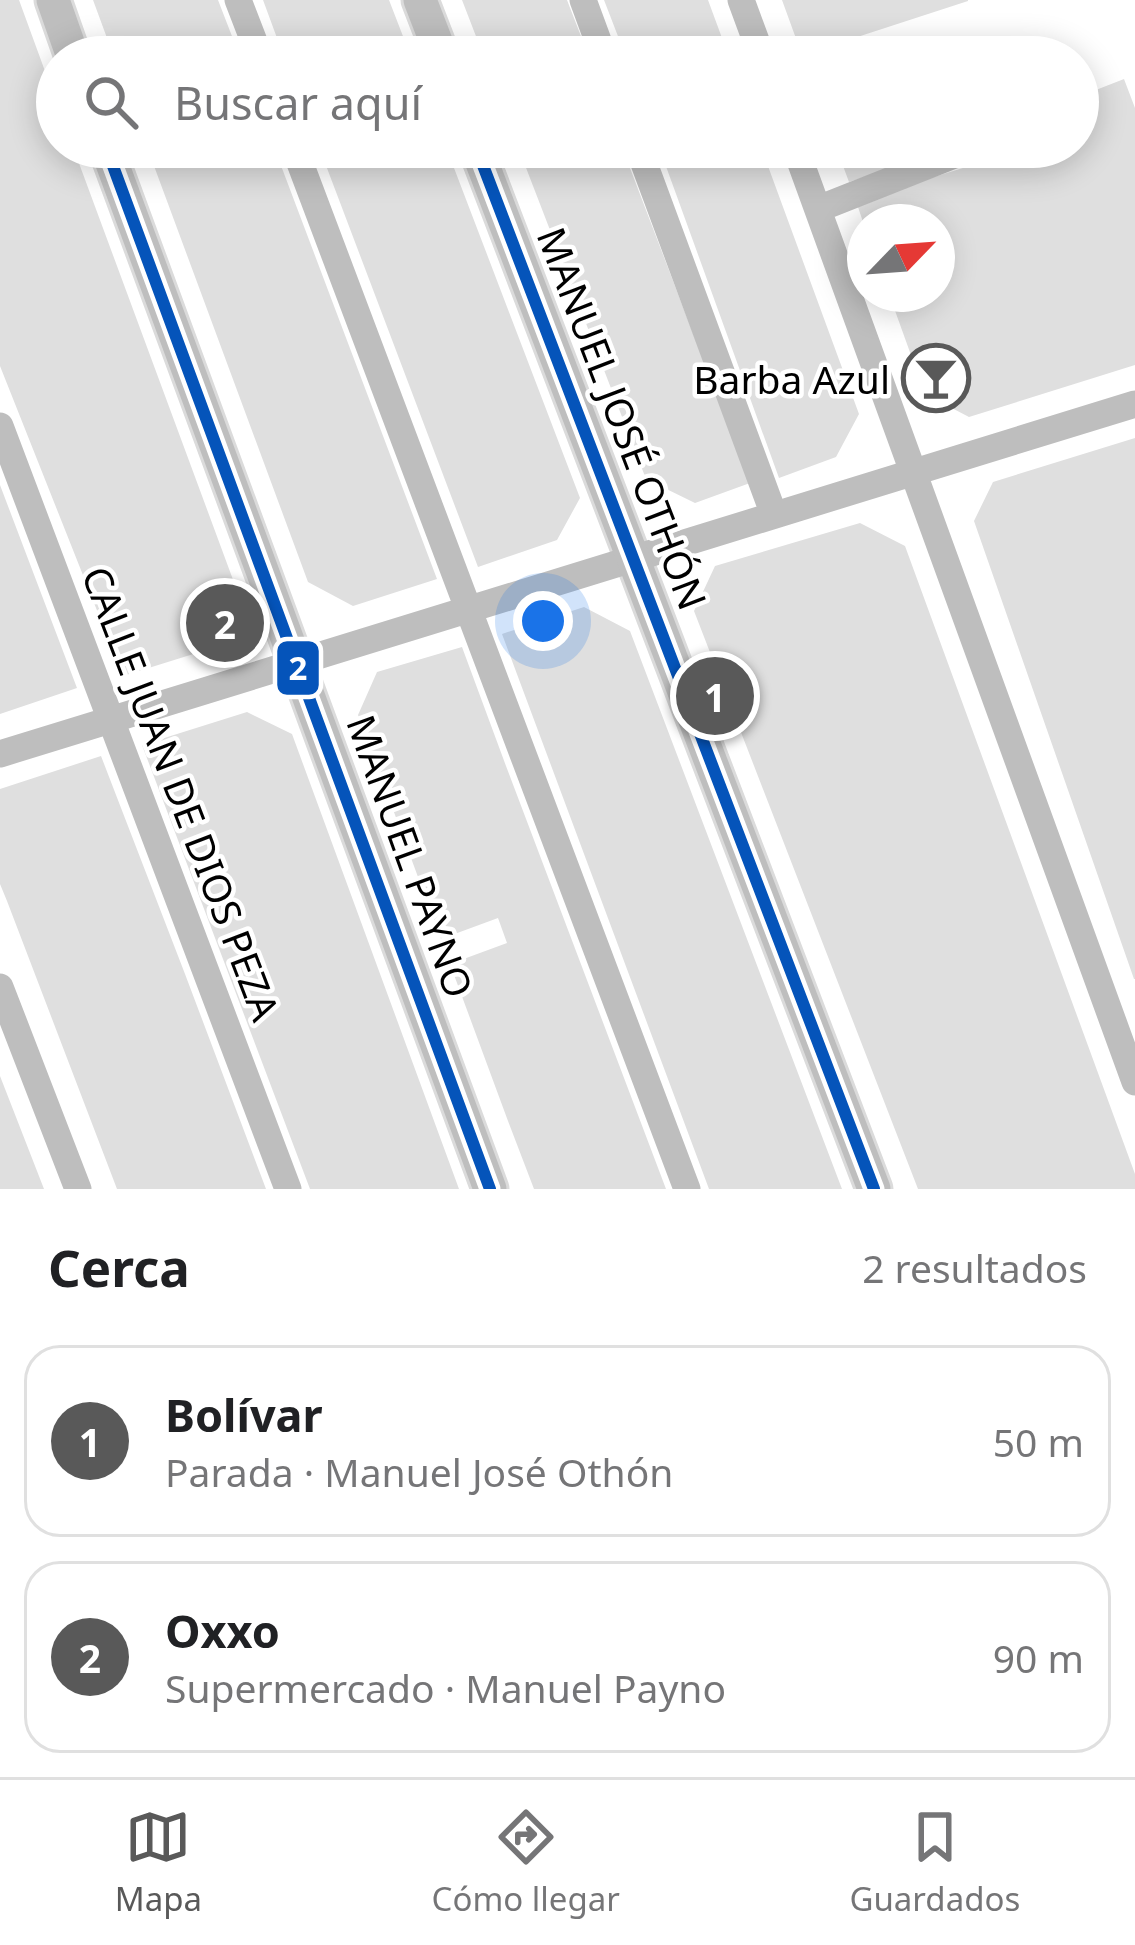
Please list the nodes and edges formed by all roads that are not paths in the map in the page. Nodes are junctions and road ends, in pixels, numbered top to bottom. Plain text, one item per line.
1 (52, 0) edge
2 (238, 0) edge
3 (420, 0) edge
4 (583, 0) edge
5 (742, 0) edge
6 (66, 36) edge
7 (252, 36) edge
8 (434, 36) edge
9 (596, 36) edge
10 (755, 36) edge
11 (114, 168) edge
12 (302, 168) edge
13 (484, 168) edge
14 (646, 168) edge
15 (803, 168) edge
16 (921, 168) edge
17 (818, 208) junction
18 (1135, 404) edge
19 (0, 426) edge
20 (913, 471) junction
21 (774, 515) junction
22 (632, 560) junction
23 (470, 608) junction
24 (294, 662) junction
25 (114, 719) junction
26 (0, 754) edge
27 (0, 987) edge
28 (1135, 1082) edge
29 (78, 1189) edge
30 (288, 1189) edge
31 (490, 1189) edge
32 (687, 1189) edge
33 (874, 1189) edge

1 - 6 main road
2 - 7 street
3 - 8 main road
4 - 9 street
5 - 10 street
11 - 24 main road, MANUEL PAYNO
12 - 23 street
13 - 22 main road, MANUEL JOSÉ OTHÓN
14 - 21 street
15 - 17 street
16 - 17 street
17 - 20 street
18 - 20 street
19 - 25 street, CALLE JUAN DE DIOS PEZA
20 - 21 street
20 - 28 street
21 - 22 street
22 - 23 street
22 - 33 main road, MANUEL JOSÉ OTHÓN
23 - 24 street
23 - 32 street
24 - 25 street
24 - 31 main road, MANUEL PAYNO
25 - 26 street
25 - 30 street, CALLE JUAN DE DIOS PEZA
27 - 29 street

